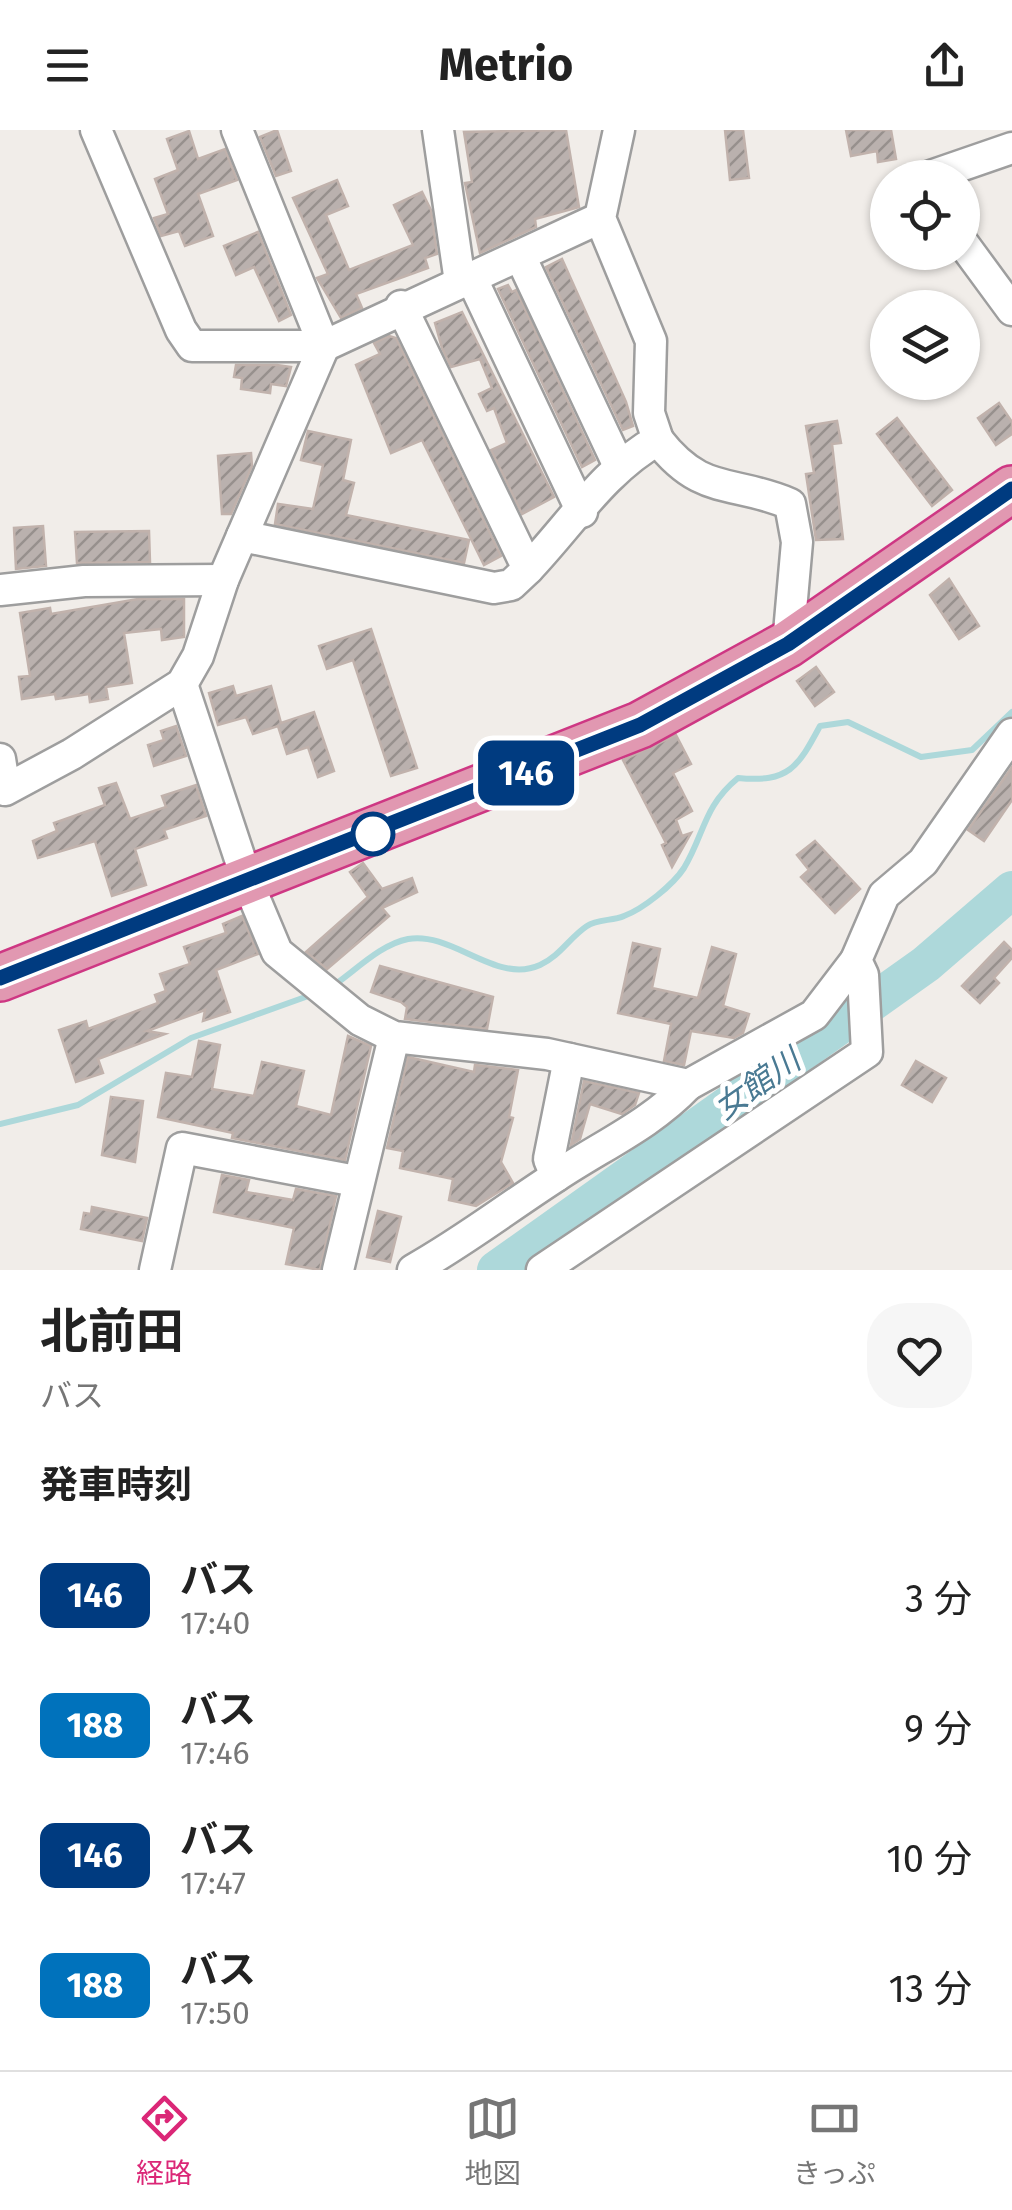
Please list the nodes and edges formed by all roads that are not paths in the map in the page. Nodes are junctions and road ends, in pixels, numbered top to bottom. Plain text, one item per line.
1 (96, 130) edge
2 (237, 130) edge
3 (438, 130) edge
4 (620, 130) edge
5 (1012, 148) edge
6 (978, 160) edge
7 (600, 218) junction
8 (521, 258) junction
9 (980, 266) edge
10 (466, 280) junction
11 (401, 306) junction
12 (1012, 310) edge
13 (324, 346) junction
14 (658, 440) junction
15 (618, 464) junction
16 (1012, 489) edge
17 (582, 512) junction
18 (242, 536) junction
19 (528, 569) junction
20 (223, 580) junction
21 (0, 590) edge
22 (788, 644) junction
23 (182, 684) junction
24 (1012, 734) edge
25 (0, 759) edge
26 (248, 883) junction
27 (860, 968) junction
28 (0, 978) edge
29 (394, 1037) junction
30 (569, 1059) junction
31 (688, 1085) junction
32 (556, 1176) junction
33 (356, 1181) junction
34 (156, 1270) edge
35 (338, 1270) edge
36 (412, 1270) edge
37 (542, 1270) edge

1 - 13 street
2 - 13 street
3 - 10 street
4 - 7 street
5 - 6 street
7 - 8 street
7 - 14 street
8 - 10 street
8 - 15 street
9 - 12 street
10 - 11 street
10 - 17 street
11 - 13 street
11 - 19 street
13 - 18 street
14 - 15 street
14 - 22 street
15 - 17 street
16 - 22 highway
17 - 19 street
18 - 19 street
18 - 20 street
20 - 21 street
20 - 23 street
22 - 26 highway
23 - 25 street
23 - 26 street
24 - 27 street
26 - 28 highway
26 - 29 street
27 - 31 street
27 - 37 street
29 - 30 street
29 - 33 street
30 - 31 street
30 - 32 street
31 - 32 street
32 - 36 street
33 - 34 street
33 - 35 street

